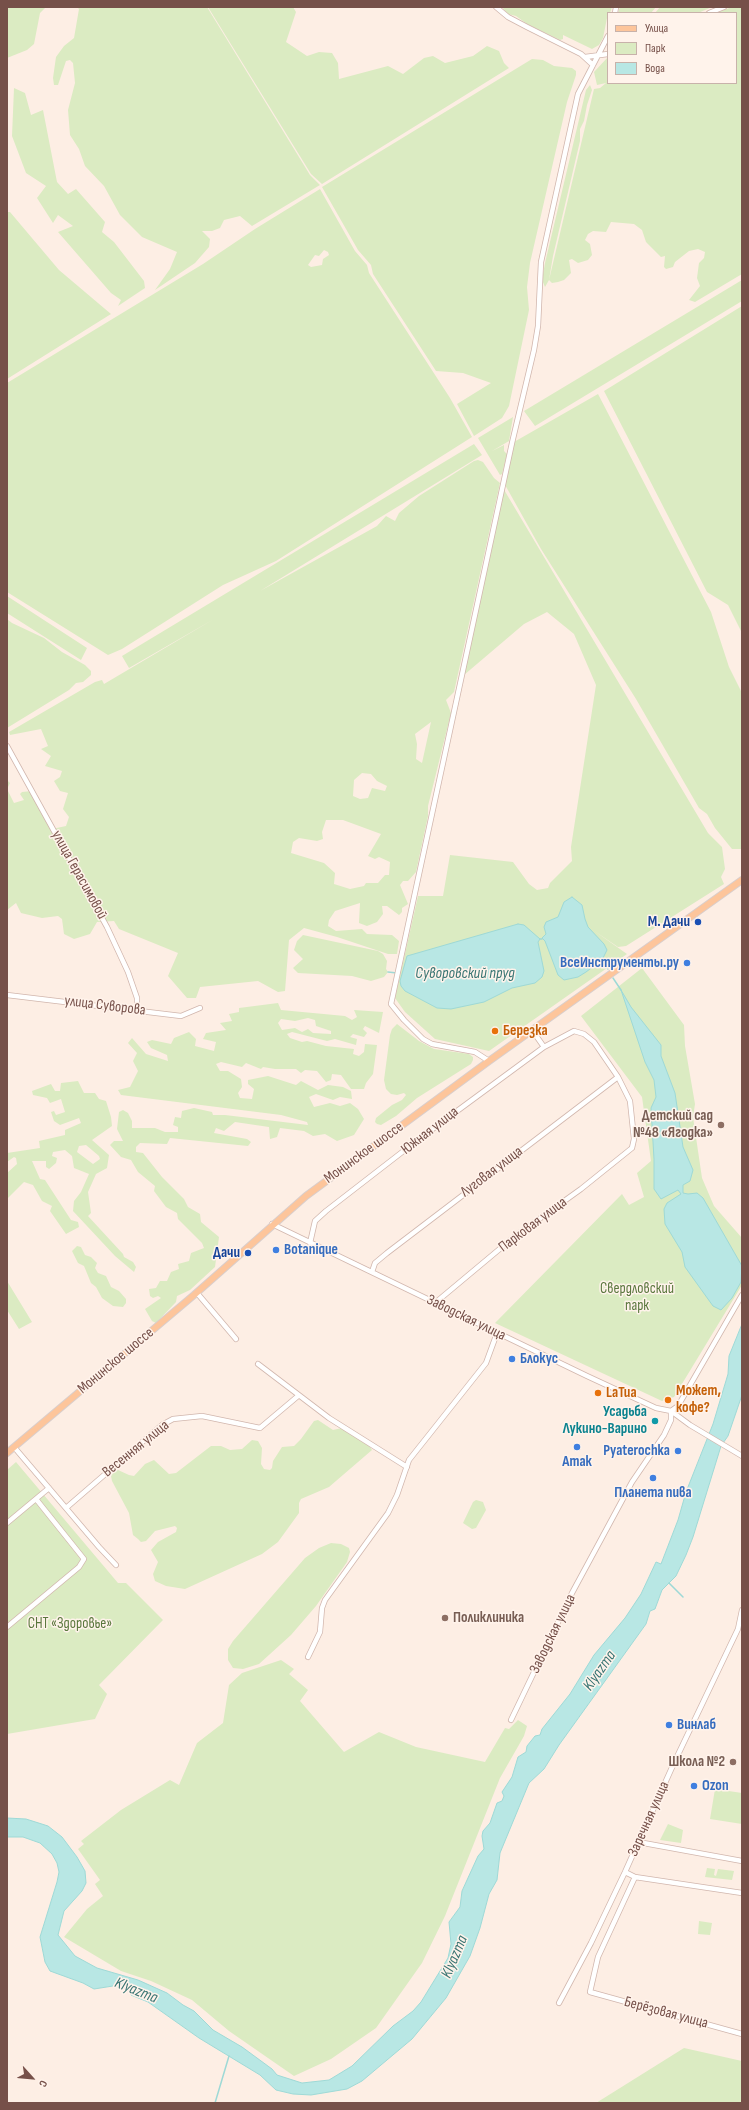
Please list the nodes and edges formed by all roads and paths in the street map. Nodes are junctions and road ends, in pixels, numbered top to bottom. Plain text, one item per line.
1 (496, 7) edge
2 (724, 7) edge
3 (712, 12) edge
4 (607, 38) edge
5 (607, 54) edge
6 (599, 56) junction
7 (585, 57) junction
8 (593, 65) junction
9 (7, 746) edge
10 (742, 880) edge
11 (7, 996) edge
12 (200, 1008) dead end
13 (137, 1010) junction
14 (532, 1030) junction
15 (544, 1047) junction
16 (489, 1061) junction
17 (618, 1077) junction
18 (272, 1224) junction
19 (310, 1243) junction
20 (372, 1272) junction
21 (197, 1293) junction
22 (742, 1295) edge
23 (435, 1303) junction
24 (497, 1333) junction
25 (236, 1338) dead end
26 (258, 1364) dead end
27 (298, 1396) junction
28 (671, 1411) junction
29 (14, 1447) junction
30 (7, 1453) edge
31 (742, 1456) edge
32 (407, 1467) junction
33 (49, 1488) junction
34 (36, 1499) junction
35 (66, 1508) junction
36 (7, 1523) edge
37 (116, 1565) dead end
38 (742, 1610) edge
39 (7, 1626) edge
40 (308, 1657) dead end
41 (511, 1720) dead end
42 (638, 1842) junction
43 (742, 1861) edge
44 (625, 1872) junction
45 (635, 1877) junction
46 (742, 1893) edge
47 (559, 2003) dead end
48 (742, 2034) edge

1 - 7 street
2 - 3 street
4 - 6 street
5 - 6 street
6 - 7 street
6 - 8 street
7 - 8 street
8 - 16 street
9 - 13 street, улица Герасимовой
10 - 14 main road, Монинское шоссе
11 - 13 street, улица Суворова
12 - 13 street, улица Суворова
14 - 15 street
14 - 16 main road, Монинское шоссе
15 - 17 street, Южная улица
15 - 19 street, Южная улица
16 - 18 main road, Монинское шоссе
17 - 20 street, Луговая улица
17 - 23 street, Парковая улица
18 - 19 street, Заводская улица
18 - 21 main road, Монинское шоссе
19 - 20 street, Заводская улица
20 - 23 street, Заводская улица
21 - 25 street
21 - 29 main road, Монинское шоссе
22 - 28 street
23 - 24 street, Заводская улица
24 - 28 street, Заводская улица
24 - 32 street
26 - 27 street
27 - 32 street
27 - 35 street, Весенняя улица
28 - 31 street
28 - 41 street, Заводская улица
29 - 30 main road, Монинское шоссе
29 - 33 street
32 - 40 street
33 - 34 street
33 - 35 street
34 - 36 street
34 - 39 street
35 - 37 street
38 - 42 street, Заречная улица
42 - 43 street
42 - 44 street, Заречная улица
44 - 45 street
44 - 47 street, Заречная улица
45 - 46 street
45 - 48 street, Берёзовая улица

